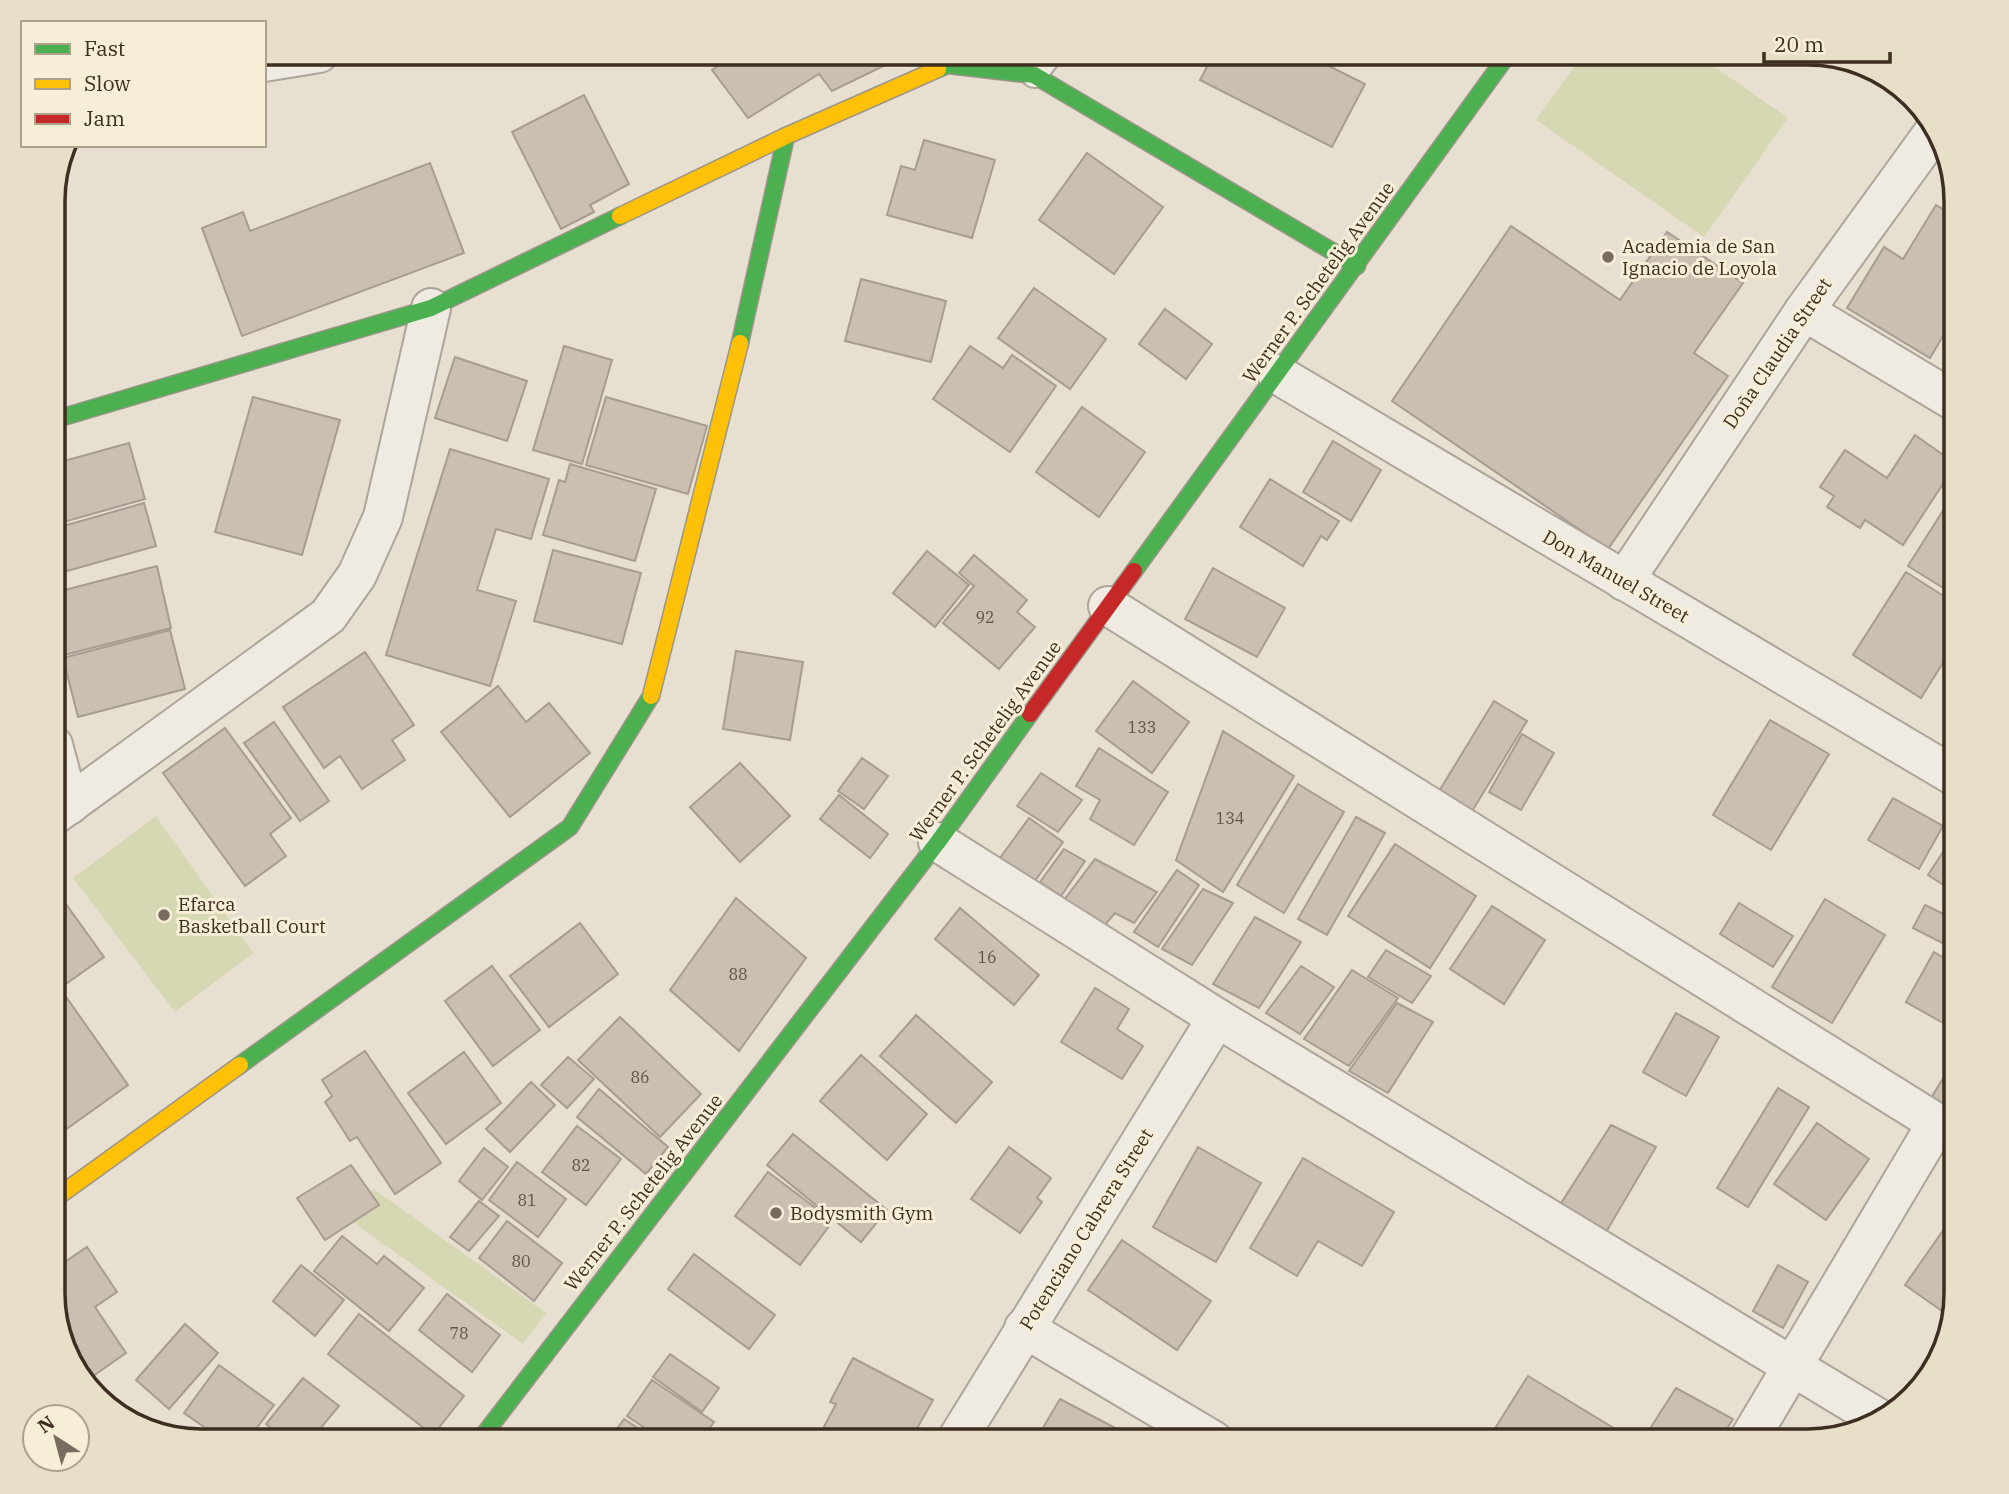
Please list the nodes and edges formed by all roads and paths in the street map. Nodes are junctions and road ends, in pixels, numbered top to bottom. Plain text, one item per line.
1 (1041, 65) edge
2 (1500, 65) edge
3 (1034, 75) junction
4 (786, 136) junction
5 (1929, 139) edge
6 (1357, 266) junction
7 (431, 308) junction
8 (1804, 311) junction
9 (1277, 374) junction
10 (1944, 395) edge
11 (65, 416) edge
12 (1623, 581) junction
13 (1108, 606) junction
14 (1944, 770) edge
15 (65, 808) edge
16 (939, 842) junction
17 (1217, 1018) junction
18 (1944, 1127) edge
19 (1944, 1134) edge
20 (65, 1191) edge
21 (1024, 1328) junction
22 (1792, 1365) junction
23 (1871, 1414) edge
24 (488, 1429) edge
25 (963, 1429) edge
26 (1194, 1429) edge
27 (1755, 1429) edge

1 - 3 lane
2 - 6 street, Werner P. Schetelig Avenue
3 - 4 street
3 - 6 street
4 - 7 street
4 - 20 street
5 - 8 street, Doña Claudia Street
6 - 9 street, Werner P. Schetelig Avenue
7 - 11 street
7 - 15 street
8 - 10 street
8 - 12 street, Doña Claudia Street
9 - 12 street, Don Manuel Street
9 - 13 street, Werner P. Schetelig Avenue
12 - 14 street, Don Manuel Street
13 - 16 street, Werner P. Schetelig Avenue
13 - 18 street
16 - 17 street
16 - 24 street, Werner P. Schetelig Avenue
17 - 21 street, Potenciano Cabrera Street
17 - 22 street
19 - 22 street
21 - 25 street, Potenciano Cabrera Street
21 - 26 street
22 - 23 street
22 - 27 street

